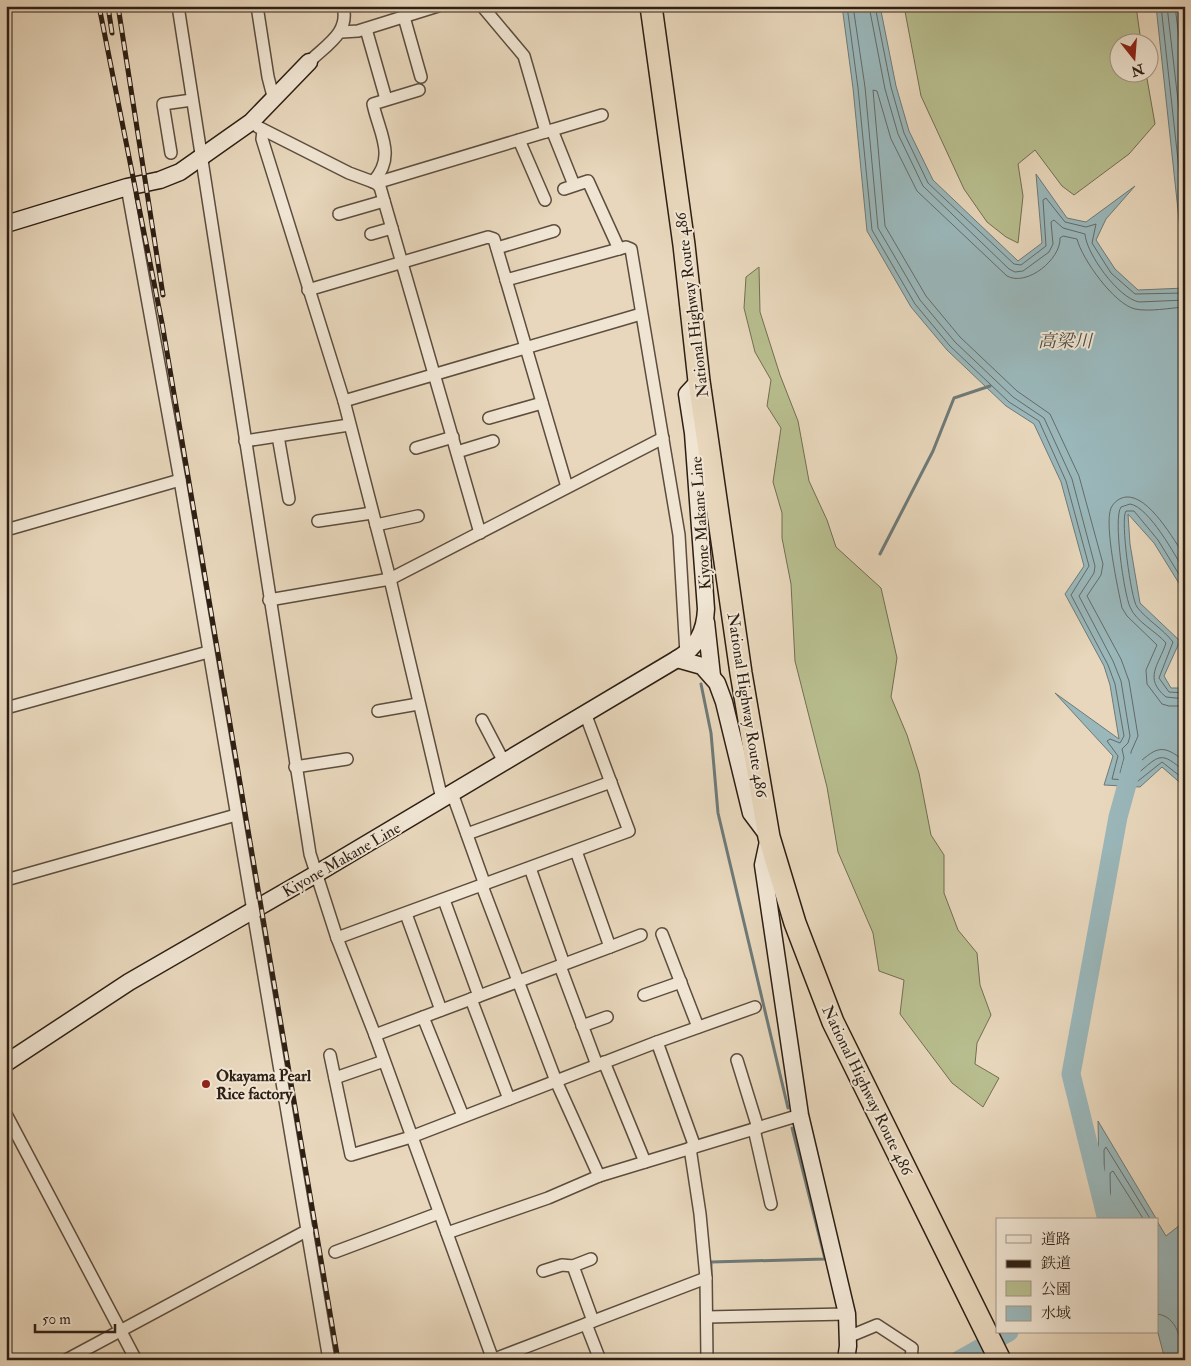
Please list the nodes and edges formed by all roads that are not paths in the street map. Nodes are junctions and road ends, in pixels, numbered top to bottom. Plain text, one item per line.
1 (178, 6) edge
2 (257, 6) edge
3 (343, 6) edge
4 (438, 6) edge
5 (482, 6) edge
6 (651, 6) edge
7 (404, 17) junction
8 (366, 29) junction
9 (342, 32) junction
10 (309, 62) joint
11 (421, 77) dead end
12 (419, 90) dead end
13 (192, 100) junction
14 (274, 100) junction
15 (386, 100) junction
16 (602, 115) dead end
17 (257, 126) junction
18 (549, 131) junction
19 (519, 140) junction
20 (171, 153) dead end
21 (201, 159) junction
22 (374, 183) junction
23 (127, 187) junction
24 (384, 200) junction
25 (545, 200) dead end
26 (339, 214) dead end
27 (6, 224) edge
28 (392, 228) junction
29 (554, 231) dead end
30 (371, 234) dead end
31 (497, 248) junction
32 (619, 249) junction
33 (402, 263) junction
34 (506, 280) junction
35 (308, 290) junction
36 (641, 314) junction
37 (526, 348) junction
38 (434, 374) junction
39 (699, 381) junction
40 (344, 401) junction
41 (542, 403) junction
42 (490, 418) dead end
43 (349, 426) junction
44 (278, 436) junction
45 (453, 437) junction
46 (663, 438) junction
47 (245, 441) junction
48 (493, 442) dead end
49 (416, 448) dead end
50 (457, 452) junction
51 (180, 480) junction
52 (567, 487) junction
53 (289, 499) dead end
54 (372, 513) junction
55 (418, 516) dead end
56 (318, 521) dead end
57 (376, 525) junction
58 (6, 530) edge
59 (480, 533) junction
60 (390, 579) junction
61 (269, 600) junction
62 (706, 620) junction
63 (208, 652) junction
64 (682, 656) junction
65 (712, 676) junction
66 (418, 704) junction
67 (6, 708) edge
68 (378, 711) dead end
69 (585, 713) junction
70 (482, 720) dead end
71 (347, 759) dead end
72 (504, 762) junction
73 (295, 767) junction
74 (611, 782) junction
75 (447, 796) junction
76 (751, 813) junction
77 (236, 815) junction
78 (467, 834) junction
79 (769, 837) junction
80 (576, 851) junction
81 (763, 865) junction
82 (530, 868) junction
83 (316, 874) junction
84 (6, 880) edge
85 (483, 886) junction
86 (444, 900) junction
87 (253, 910) junction
88 (406, 914) junction
89 (662, 934) dead end
90 (641, 935) dead end
91 (337, 938) junction
92 (610, 947) junction
93 (562, 965) junction
94 (516, 982) junction
95 (681, 982) junction
96 (644, 995) dead end
97 (475, 998) junction
98 (755, 1007) dead end
99 (441, 1010) junction
100 (423, 1017) junction
101 (607, 1017) dead end
102 (582, 1026) junction
103 (698, 1027) junction
104 (375, 1035) junction
105 (657, 1042) junction
106 (330, 1055) dead end
107 (737, 1060) dead end
108 (384, 1061) junction
109 (6, 1063) edge
110 (601, 1064) junction
111 (335, 1078) junction
112 (556, 1081) junction
113 (508, 1099) junction
114 (6, 1114) edge
115 (800, 1115) junction
116 (463, 1116) junction
117 (756, 1128) junction
118 (411, 1136) junction
119 (693, 1147) junction
120 (645, 1162) junction
121 (600, 1176) junction
122 (771, 1204) dead end
123 (439, 1213) junction
124 (308, 1230) junction
125 (447, 1233) junction
126 (334, 1252) dead end
127 (591, 1259) dead end
128 (573, 1266) junction
129 (543, 1271) dead end
130 (706, 1278) junction
131 (847, 1314) junction
132 (710, 1317) junction
133 (590, 1322) junction
134 (120, 1330) junction
135 (848, 1337) junction
136 (66, 1360) edge
137 (136, 1360) edge
138 (329, 1360) edge
139 (493, 1360) edge
140 (600, 1360) edge
141 (707, 1360) edge
142 (846, 1360) edge
143 (911, 1360) edge
144 (1000, 1360) edge

1 - 13 street
2 - 14 street
3 - 9 street
4 - 7 street
5 - 18 street
6 - 39 highway, National Highway Route 486
7 - 8 street
7 - 11 street
8 - 9 street
8 - 15 street
9 - 10 street
10 - 14 main road
12 - 15 street
13 - 20 street
13 - 21 street
14 - 17 main road
15 - 22 street
16 - 18 street
17 - 21 main road
17 - 22 street
17 - 35 street
18 - 19 street
18 - 32 street
19 - 22 street
19 - 25 street
21 - 23 main road
21 - 47 street
22 - 24 street
23 - 27 main road
23 - 51 street
24 - 26 street
24 - 28 street
28 - 30 street
28 - 33 street
29 - 31 street
31 - 33 street
31 - 34 street
32 - 34 street
32 - 36 street
33 - 35 street
33 - 38 street
34 - 37 street
35 - 40 street
36 - 37 street
36 - 46 street
37 - 38 street
37 - 41 street
38 - 40 street
38 - 45 street
39 - 62 main road, Kiyone Makane Line
39 - 79 highway, National Highway Route 486
40 - 43 street
41 - 42 street
41 - 52 street
43 - 44 street
43 - 54 street
44 - 47 street
44 - 53 street
45 - 49 street
45 - 50 street
46 - 52 street
46 - 64 street
47 - 61 street
48 - 50 street
50 - 59 street
51 - 58 street
51 - 63 street
52 - 59 street
54 - 56 street
54 - 57 street
55 - 57 street
57 - 60 street
59 - 60 street
60 - 61 street
60 - 66 street
61 - 73 street
62 - 64 main road, Kiyone Makane Line
62 - 65 main road
63 - 67 street
63 - 77 street
64 - 65 main road
64 - 69 main road, Kiyone Makane Line
65 - 76 main road
66 - 68 street
66 - 75 street
69 - 72 main road, Kiyone Makane Line
69 - 74 street
70 - 72 street
71 - 73 street
72 - 75 main road, Kiyone Makane Line
73 - 83 street
74 - 78 street
74 - 80 street
75 - 78 street
75 - 83 main road, Kiyone Makane Line
76 - 79 main road
76 - 81 main road
77 - 84 street
77 - 87 street
78 - 85 street
79 - 81 main road
79 - 144 highway, National Highway Route 486
80 - 82 street
80 - 92 street
81 - 115 main road
82 - 85 street
82 - 93 street
83 - 87 main road, Kiyone Makane Line
83 - 91 street
85 - 86 street
85 - 94 street
86 - 88 street
86 - 97 street
87 - 109 main road, Kiyone Makane Line
87 - 124 street
88 - 91 street
88 - 99 street
89 - 95 street
90 - 92 street
91 - 104 street
92 - 93 street
93 - 94 street
93 - 102 street
94 - 97 street
94 - 112 street
95 - 96 street
95 - 103 street
97 - 99 street
97 - 113 street
98 - 103 street
99 - 100 street
100 - 104 street
100 - 116 street
101 - 102 street
102 - 110 street
103 - 105 street
104 - 108 street
105 - 110 street
105 - 119 street
106 - 111 street
107 - 117 street
108 - 111 street
108 - 118 street
110 - 112 street
110 - 120 street
111 - 118 street
112 - 113 street
112 - 121 street
113 - 116 street
114 - 134 street
115 - 117 street
115 - 131 main road
116 - 118 street
117 - 119 street
117 - 122 street
118 - 123 street
119 - 120 street
119 - 130 street
120 - 121 street
121 - 125 street
123 - 125 street
123 - 126 street
124 - 134 street
124 - 138 street
125 - 139 street
127 - 128 street
128 - 129 street
128 - 133 street
130 - 132 street
130 - 133 street
131 - 132 street
131 - 135 main road
132 - 141 street
133 - 139 street
133 - 140 street
134 - 136 street
134 - 137 street
135 - 142 main road
135 - 143 street

